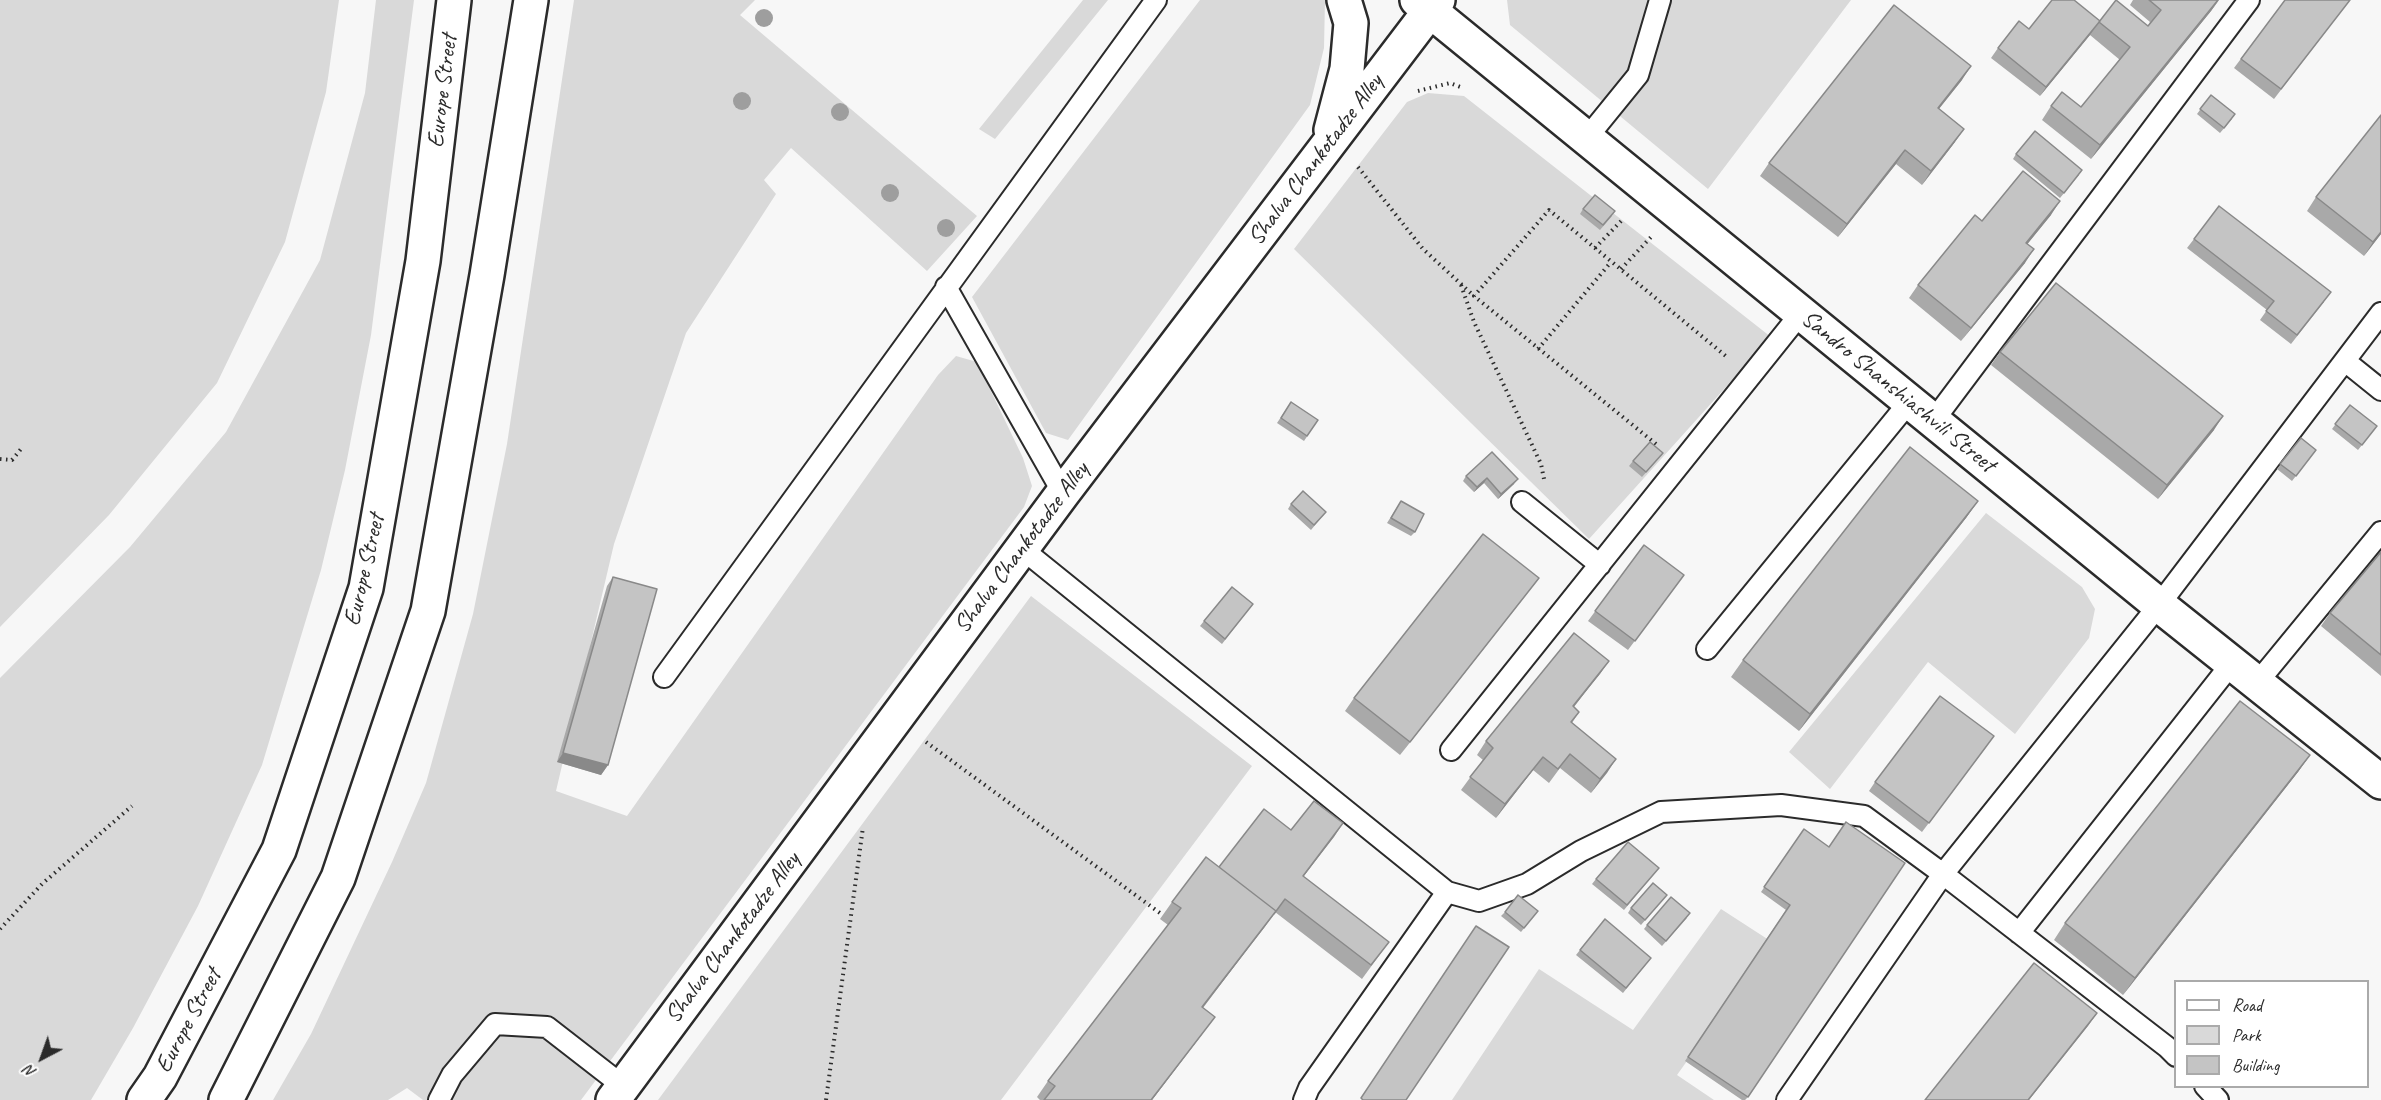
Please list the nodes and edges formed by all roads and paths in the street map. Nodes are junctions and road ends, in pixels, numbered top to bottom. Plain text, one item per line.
1 (454, 0) edge
2 (531, 0) edge
3 (1156, 0) edge
4 (1344, 0) edge
5 (1660, 0) edge
6 (2249, 0) edge
7 (1428, 3) edge
8 (1471, 91) dead end
9 (1416, 92) dead end
10 (1586, 139) junction
11 (1326, 147) junction
12 (1358, 166) dead end
13 (1626, 215) dead end
14 (1643, 229) dead end
15 (1652, 236) junction
16 (1661, 243) dead end
17 (1595, 248) junction
18 (1611, 262) junction
19 (1621, 269) junction
20 (1461, 285) junction
21 (946, 287) junction
22 (1473, 296) junction
23 (1801, 313) junction
24 (2381, 313) edge
25 (1538, 349) junction
26 (2345, 361) junction
27 (1751, 376) junction
28 (2381, 390) edge
29 (1922, 410) junction
30 (21, 448) dead end
31 (0, 459) edge
32 (1680, 464) junction
33 (1063, 493) junction
34 (1522, 502) dead end
35 (1556, 530) junction
36 (2381, 532) edge
37 (1021, 548) junction
38 (1600, 565) junction
39 (2159, 605) junction
40 (1707, 649) dead end
41 (2232, 663) junction
42 (663, 677) dead end
43 (2258, 683) junction
44 (925, 741) dead end
45 (1451, 750) dead end
46 (2381, 782) edge
47 (132, 806) dead end
48 (864, 822) dead end
49 (1943, 874) junction
50 (1447, 892) junction
51 (1160, 913) dead end
52 (0, 929) edge
53 (2019, 933) junction
54 (2174, 1055) edge
55 (2207, 1088) edge
56 (618, 1093) edge
57 (144, 1100) edge
58 (226, 1100) edge
59 (439, 1100) edge
60 (826, 1100) edge
61 (1304, 1100) edge
62 (1787, 1100) edge
63 (2218, 1100) edge

1 - 57 street, Europe Street
2 - 58 street
3 - 21 lane
4 - 11 street
5 - 10 lane
6 - 29 lane
7 - 10 street, Sandro Shanshiashvili Street
7 - 11 street, Shalva Chankotadze Alley
8 - 9 path
10 - 23 street, Sandro Shanshiashvili Street
11 - 33 street, Shalva Chankotadze Alley
12 - 20 path
13 - 17 path
14 - 15 path
15 - 16 path
15 - 19 path
17 - 18 path
17 - 22 path
18 - 19 path
18 - 25 path
19 - 27 path
20 - 22 path
20 - 35 path
21 - 33 lane
21 - 42 lane
22 - 25 path
23 - 27 lane
23 - 29 street, Sandro Shanshiashvili Street
24 - 26 lane
25 - 32 path
26 - 28 lane
26 - 39 lane
27 - 32 lane
29 - 39 street, Sandro Shanshiashvili Street
29 - 40 lane
30 - 31 path
32 - 38 lane
33 - 37 street, Shalva Chankotadze Alley
34 - 35 lane
35 - 38 lane
36 - 43 lane
37 - 50 lane
37 - 56 street, Shalva Chankotadze Alley
38 - 45 lane
39 - 41 street, Sandro Shanshiashvili Street
39 - 49 lane
41 - 43 street, Sandro Shanshiashvili Street
41 - 53 lane
43 - 46 street, Sandro Shanshiashvili Street
44 - 51 path
47 - 52 path
48 - 60 path
49 - 50 lane
49 - 53 lane
49 - 62 lane
50 - 61 lane
53 - 54 lane
55 - 63 lane
56 - 59 lane

